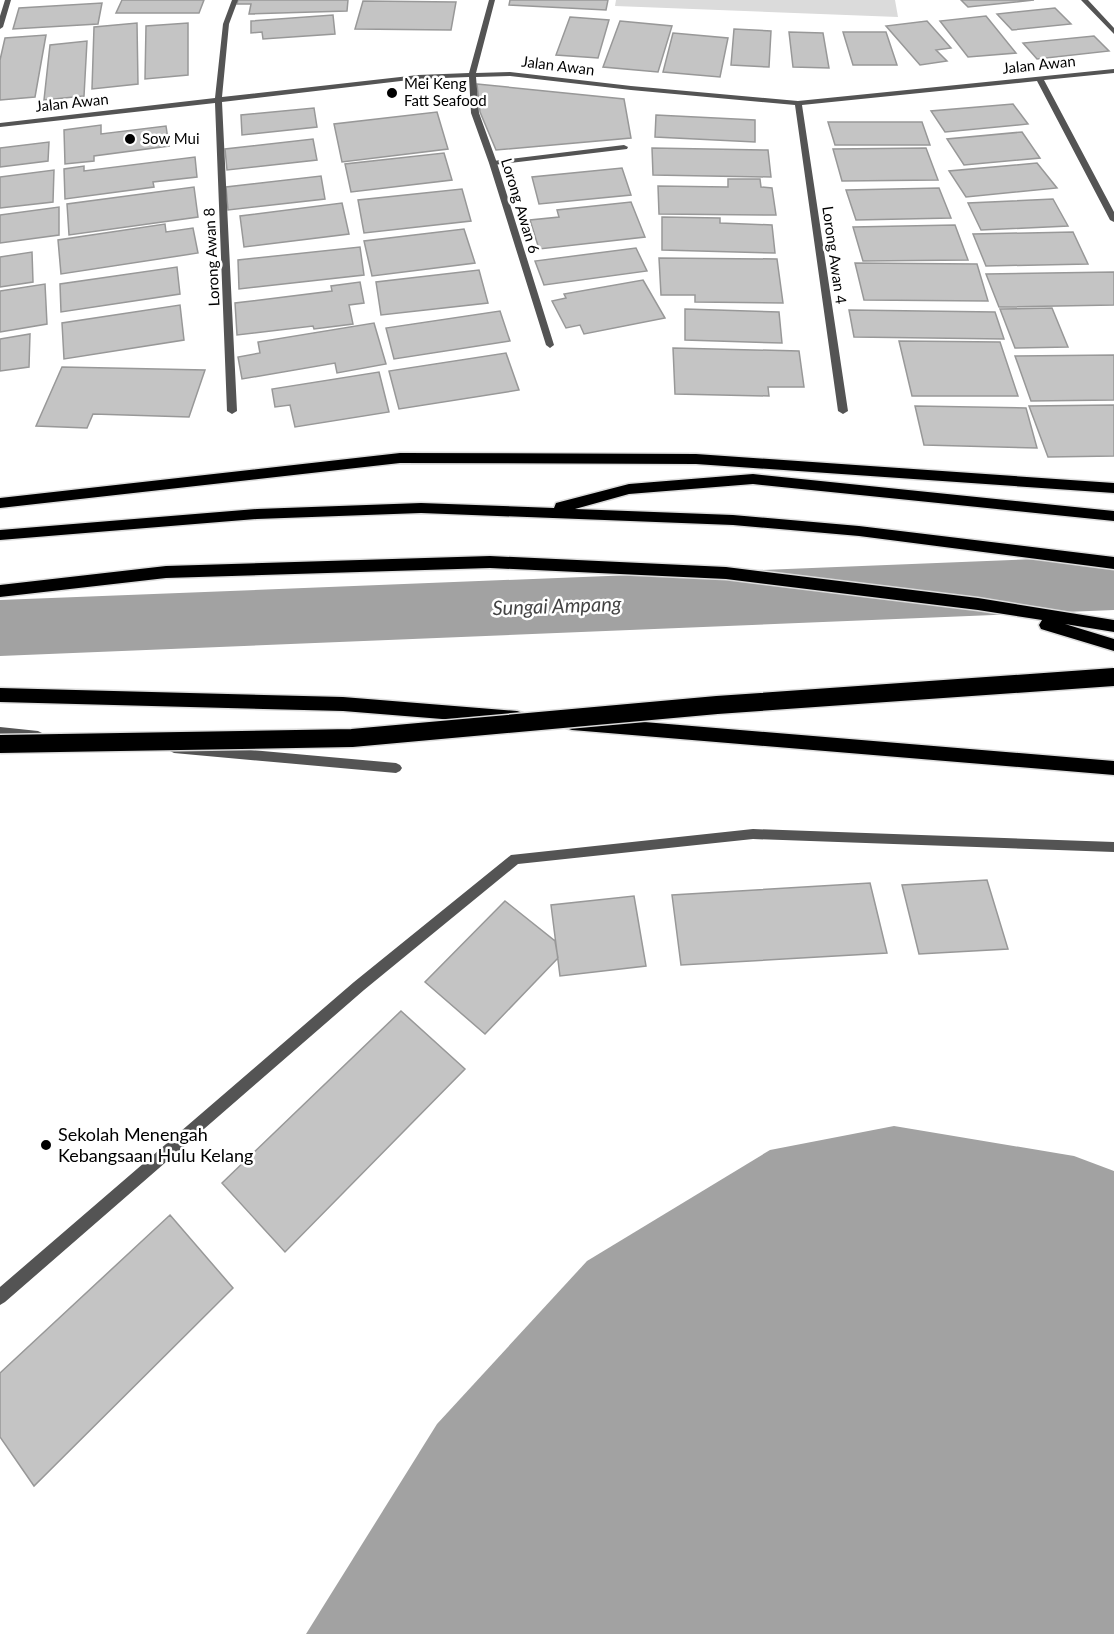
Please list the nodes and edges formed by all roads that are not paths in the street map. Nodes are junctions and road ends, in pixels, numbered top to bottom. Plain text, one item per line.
1 (8, 0) edge
2 (235, 0) edge
3 (492, 0) edge
4 (1084, 0) edge
5 (0, 1) edge
6 (0, 27) edge
7 (1114, 32) edge
8 (1114, 71) edge
9 (472, 74) junction
10 (1040, 79) junction
11 (218, 101) junction
12 (798, 103) junction
13 (0, 125) edge
14 (624, 147) dead end
15 (493, 163) junction
16 (1114, 220) edge
17 (550, 345) dead end
18 (232, 411) dead end
19 (843, 411) dead end
20 (1114, 488) edge
21 (0, 503) edge
22 (541, 512) junction
23 (1114, 516) edge
24 (0, 535) edge
25 (1114, 563) edge
26 (0, 591) edge
27 (978, 604) junction
28 (1114, 626) edge
29 (1114, 645) edge
30 (1114, 677) edge
31 (0, 695) edge
32 (0, 732) edge
33 (0, 744) edge
34 (396, 768) dead end
35 (1114, 768) edge
36 (1114, 847) edge
37 (0, 1297) edge

1 - 5 street
1 - 6 street
2 - 11 street, Lorong Awan 8
3 - 9 street, Lorong Awan 6
4 - 7 street
8 - 10 street, Jalan Awan
9 - 11 street, Jalan Awan
9 - 12 street, Jalan Awan
9 - 15 street, Lorong Awan 6
10 - 12 street, Jalan Awan
10 - 16 street
11 - 13 street, Jalan Awan
11 - 18 street, Lorong Awan 8
12 - 19 street, Lorong Awan 4
14 - 15 street
15 - 17 street, Lorong Awan 6
20 - 21 highway
22 - 23 highway
22 - 24 highway
22 - 25 highway
26 - 27 highway
27 - 28 highway
27 - 29 highway
30 - 33 highway, bridge
31 - 35 highway
32 - 34 street
36 - 37 street

